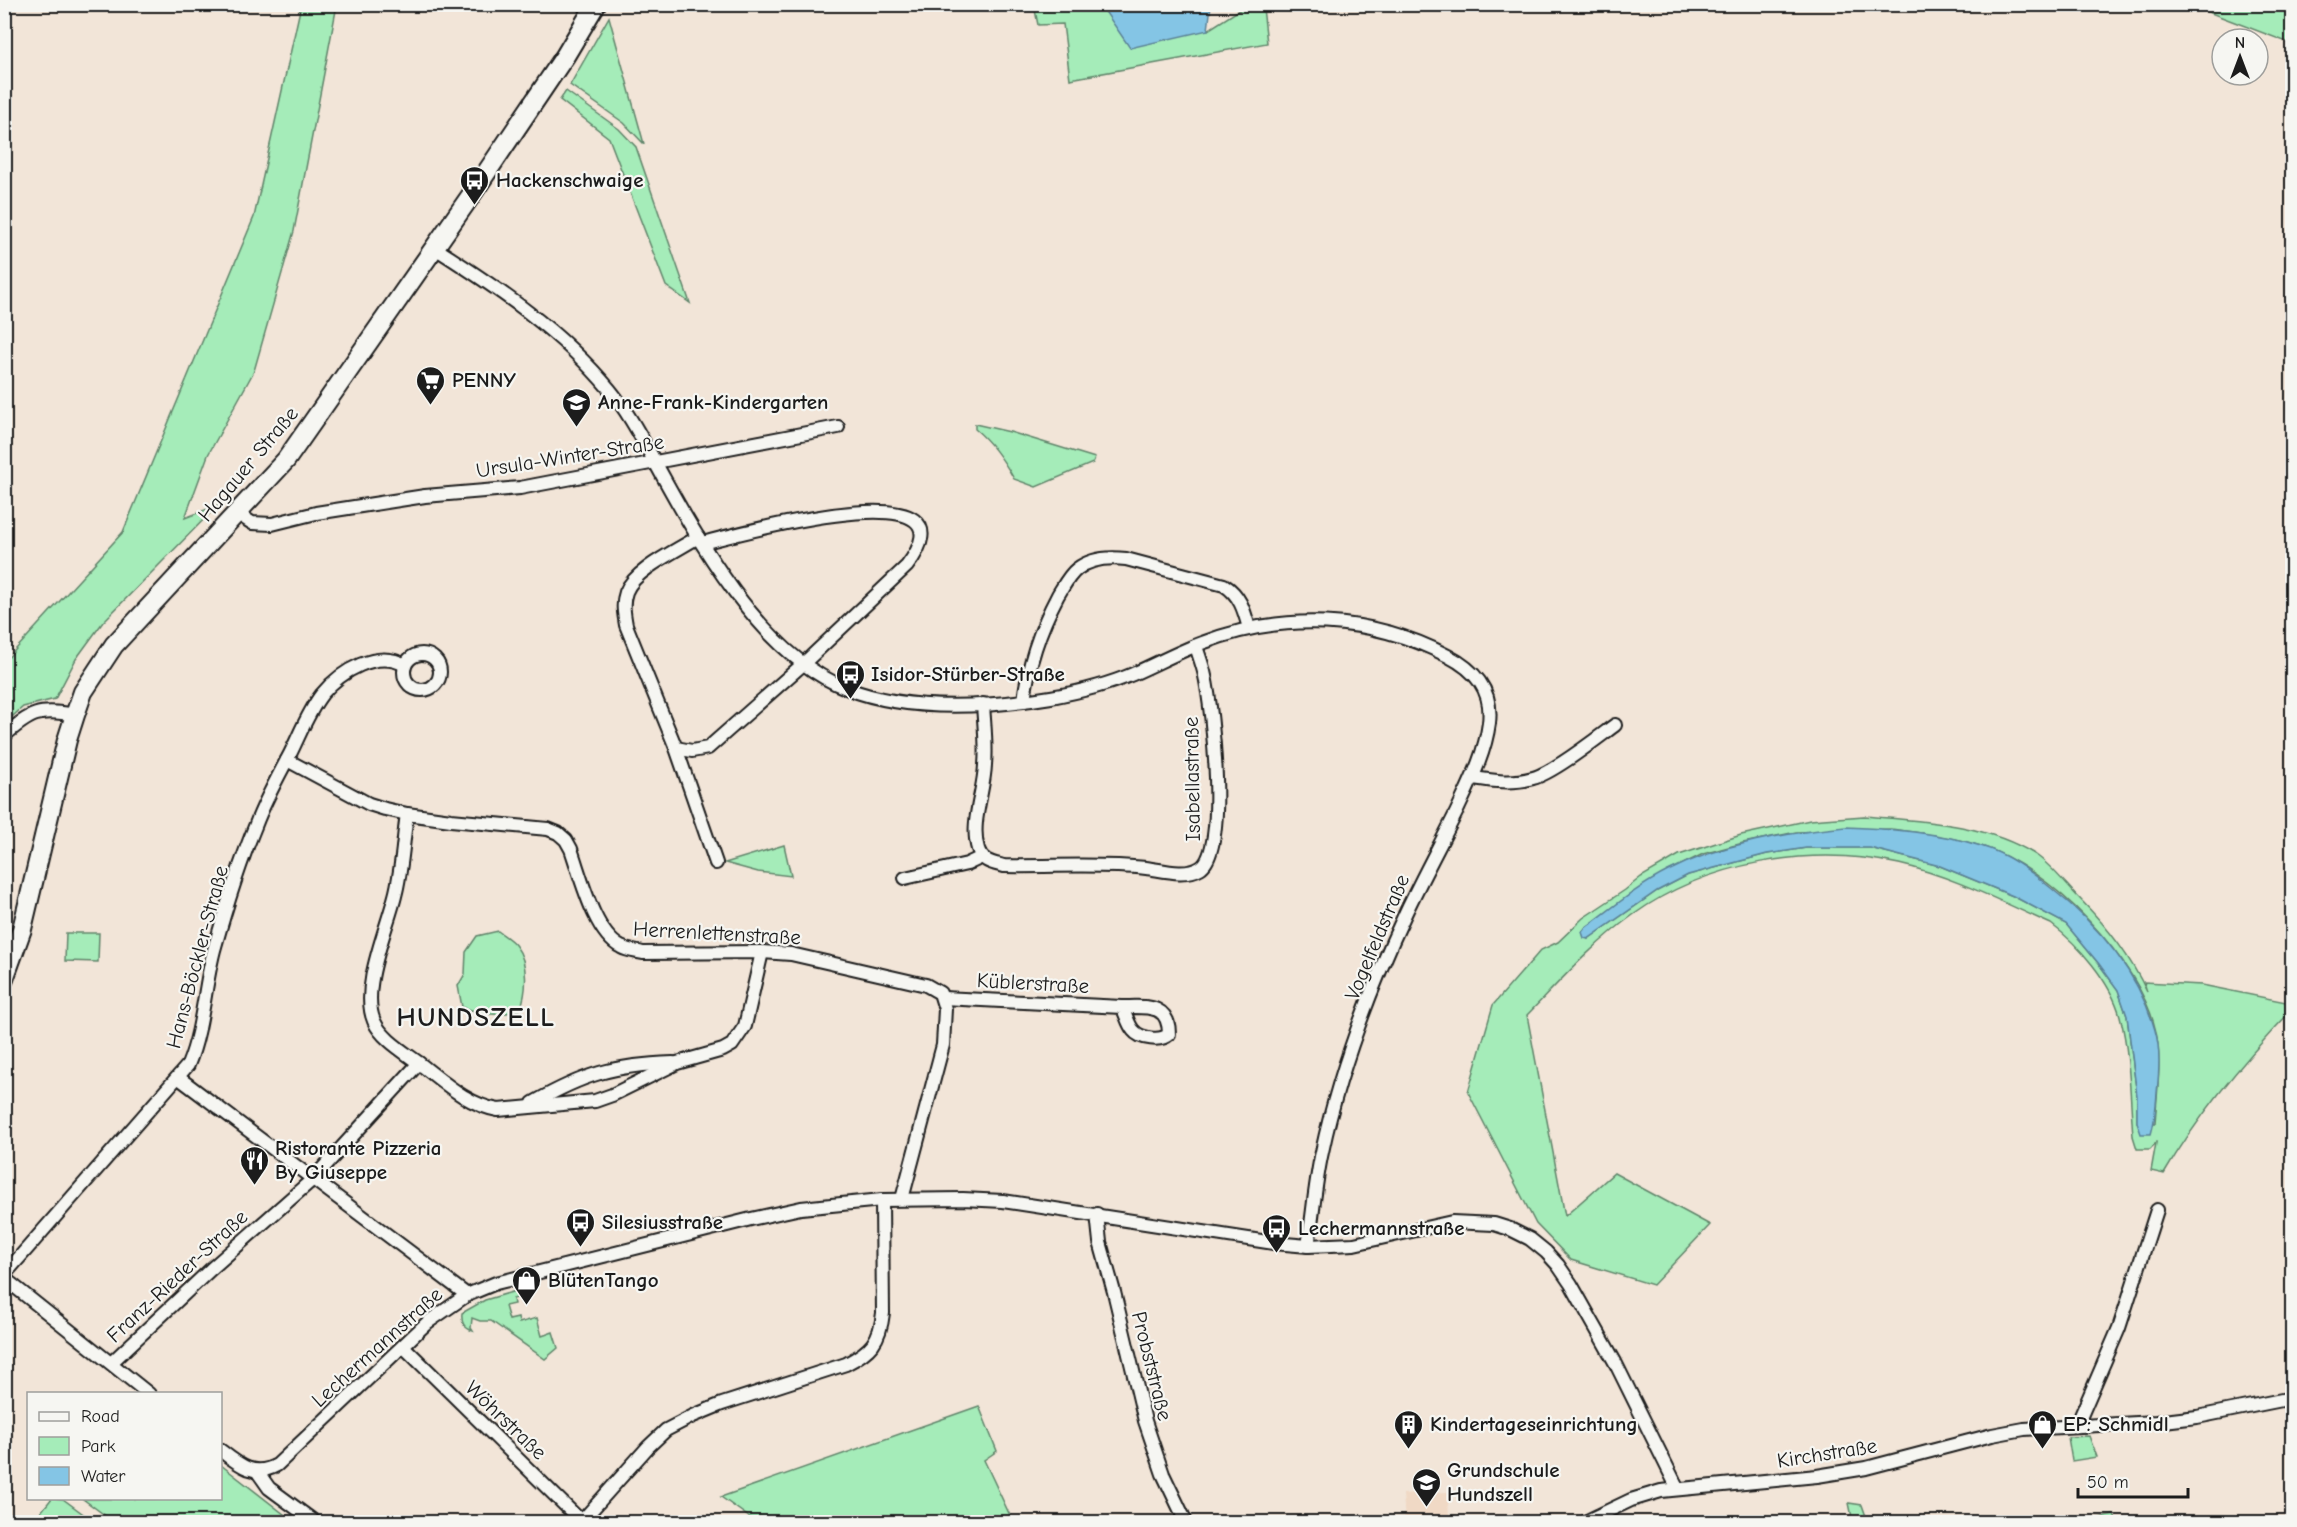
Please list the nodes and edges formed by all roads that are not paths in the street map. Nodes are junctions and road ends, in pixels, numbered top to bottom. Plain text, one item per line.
1 (596, 4) edge
2 (435, 248) junction
3 (838, 427) dead end
4 (655, 462) junction
5 (238, 514) junction
6 (700, 540) junction
7 (1249, 628) junction
8 (1196, 646) junction
9 (405, 665) dead end
10 (802, 665) junction
11 (1024, 701) junction
12 (983, 704) junction
13 (75, 715) junction
14 (1615, 725) dead end
15 (4, 736) edge
16 (676, 748) junction
17 (287, 760) junction
18 (1473, 778) junction
19 (407, 814) junction
20 (982, 857) junction
21 (716, 863) dead end
22 (905, 878) dead end
23 (762, 952) junction
24 (4, 979) edge
25 (943, 998) junction
26 (1122, 1007) dead end
27 (418, 1063) junction
28 (677, 1063) junction
29 (178, 1078) junction
30 (530, 1106) junction
31 (313, 1179) junction
32 (902, 1199) junction
33 (882, 1200) junction
34 (2157, 1209) dead end
35 (1097, 1214) junction
36 (1308, 1246) junction
37 (4, 1277) edge
38 (467, 1295) junction
39 (403, 1346) junction
40 (111, 1363) junction
41 (147, 1392) edge
42 (2292, 1398) edge
43 (2077, 1425) junction
44 (222, 1452) edge
45 (257, 1471) junction
46 (1678, 1489) junction
47 (315, 1522) edge
48 (582, 1522) edge
49 (1186, 1522) edge
50 (1586, 1522) edge

1 - 2 street, Hagauer Straße
2 - 4 street
2 - 5 street, Hagauer Straße
3 - 4 street, Ursula-Winter-Straße
4 - 5 street, Ursula-Winter-Straße
4 - 6 street
5 - 13 street, Hagauer Straße
6 - 10 street
6 - 10 street
6 - 16 street
7 - 8 street
7 - 11 street
7 - 18 street, Vogelfeldstraße
8 - 11 street
8 - 20 street, Isabellastraße
9 - 17 street, Hans-Böckler-Straße
10 - 12 street
10 - 16 street
11 - 12 street
12 - 20 street
13 - 15 street
13 - 24 street, Hagauer Straße
14 - 18 street
16 - 21 street
17 - 19 street, Herrenlettenstraße
17 - 29 street, Hans-Böckler-Straße
18 - 36 street, Vogelfeldstraße
19 - 23 street, Herrenlettenstraße
19 - 27 street
20 - 22 street
23 - 25 street, Herrenlettenstraße
23 - 28 street
25 - 26 street, Küblerstraße
25 - 32 street
27 - 30 street
27 - 31 street, Franz-Rieder-Straße
28 - 30 street
28 - 30 street
29 - 31 street
29 - 37 street, Hans-Böckler-Straße
31 - 38 street
31 - 40 street, Franz-Rieder-Straße
32 - 33 street, Lechermannstraße
32 - 35 street, Lechermannstraße
33 - 38 street, Lechermannstraße
33 - 48 street
34 - 43 street
35 - 36 street, Lechermannstraße
35 - 49 street, Probststraße
36 - 46 street, Lechermannstraße
37 - 40 street
38 - 39 street, Lechermannstraße
39 - 45 street, Lechermannstraße
39 - 48 street, Wöhrstraße
40 - 41 street
42 - 43 street, Kirchstraße
43 - 46 street, Kirchstraße
44 - 45 street
45 - 47 street
46 - 50 street, Kirchstraße

